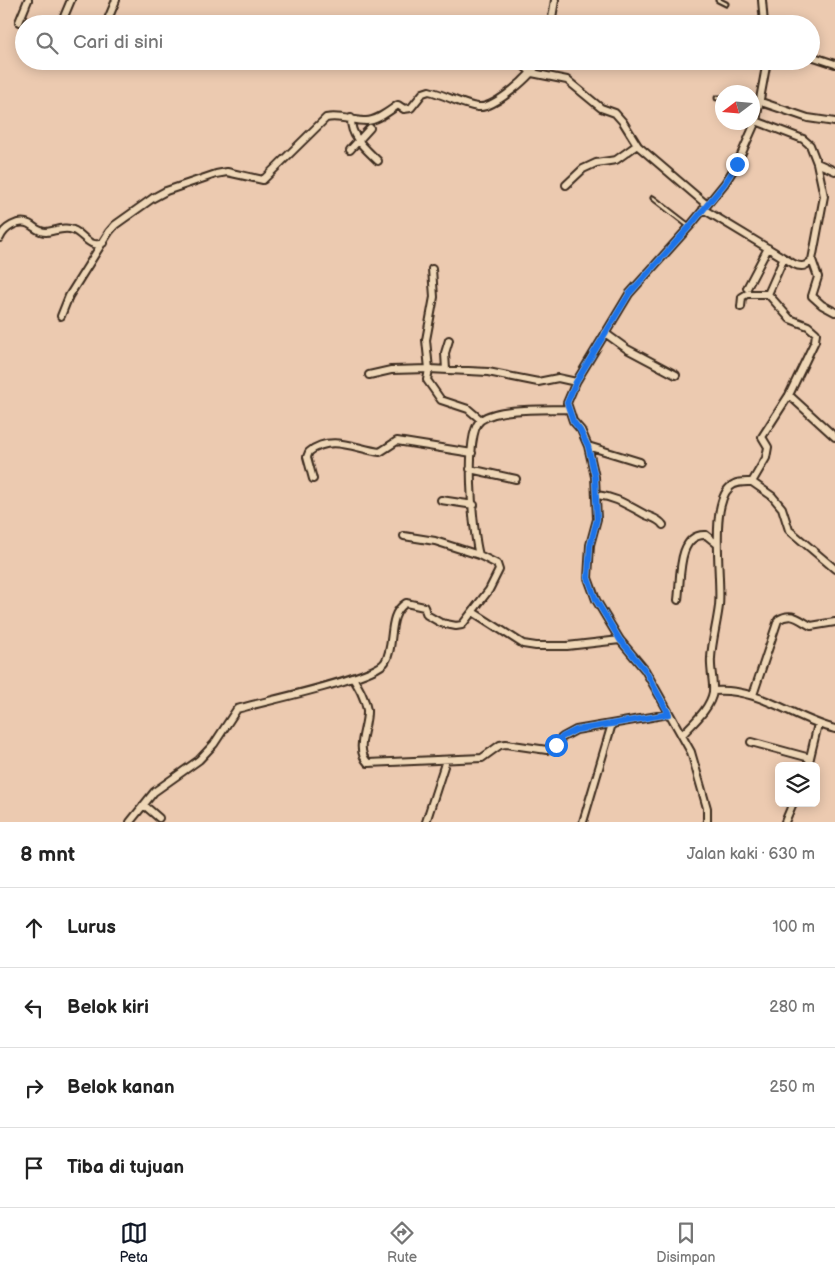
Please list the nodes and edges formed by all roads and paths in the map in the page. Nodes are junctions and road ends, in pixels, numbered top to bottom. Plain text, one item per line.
1 (28, 0) edge
2 (71, 0) edge
3 (116, 0) edge
4 (555, 0) edge
5 (718, 0) edge
6 (762, 0) edge
7 (726, 4) dead end
8 (22, 15) edge
9 (65, 15) edge
10 (110, 15) edge
11 (552, 15) edge
12 (763, 15) edge
13 (820, 59) edge
14 (835, 64) edge
15 (528, 70) edge
16 (534, 70) edge
17 (766, 70) edge
18 (532, 73) junction
19 (761, 102) junction
20 (760, 106) edge
21 (351, 118) junction
22 (835, 122) edge
23 (760, 123) edge
24 (370, 128) dead end
25 (752, 130) edge
26 (358, 140) junction
27 (637, 145) junction
28 (350, 150) dead end
29 (378, 161) dead end
30 (817, 163) junction
31 (835, 171) edge
32 (566, 185) dead end
33 (653, 198) dead end
34 (705, 207) junction
35 (690, 226) junction
36 (0, 238) edge
37 (103, 243) junction
38 (768, 248) junction
39 (784, 258) junction
40 (812, 260) junction
41 (432, 269) dead end
42 (748, 288) dead end
43 (768, 294) junction
44 (741, 308) dead end
45 (835, 312) edge
46 (61, 316) dead end
47 (606, 333) junction
48 (449, 340) dead end
49 (429, 369) junction
50 (446, 370) junction
51 (369, 375) dead end
52 (676, 375) dead end
53 (576, 382) junction
54 (789, 395) junction
55 (568, 409) junction
56 (481, 420) junction
57 (835, 437) edge
58 (588, 446) junction
59 (472, 453) junction
60 (640, 462) dead end
61 (470, 468) junction
62 (313, 479) dead end
63 (516, 479) dead end
64 (752, 482) junction
65 (597, 495) junction
66 (441, 500) dead end
67 (474, 505) junction
68 (663, 525) dead end
69 (404, 536) dead end
70 (717, 544) junction
71 (479, 555) junction
72 (835, 569) edge
73 (678, 600) dead end
74 (473, 612) junction
75 (835, 622) edge
76 (620, 640) junction
77 (353, 678) junction
78 (713, 691) junction
79 (753, 695) junction
80 (669, 714) junction
81 (612, 724) junction
82 (818, 724) junction
83 (835, 729) edge
84 (682, 735) junction
85 (751, 742) dead end
86 (810, 758) junction
87 (446, 760) junction
88 (809, 762) edge
89 (144, 805) junction
90 (791, 807) edge
91 (159, 818) dead end
92 (130, 822) edge
93 (426, 822) edge
94 (582, 822) edge
95 (707, 822) edge
96 (785, 822) edge

1 - 8 street
2 - 9 street
3 - 10 street
4 - 11 street
5 - 7 lane
6 - 12 street
13 - 14 street
15 - 18 street
16 - 18 street
17 - 19 street
18 - 21 street
18 - 27 street
19 - 20 street
19 - 22 street
21 - 26 street
21 - 37 street
23 - 30 street
24 - 26 street
25 - 34 street
26 - 28 street
26 - 29 street
27 - 32 street
27 - 34 street
30 - 31 street
30 - 40 street
33 - 35 lane
34 - 35 street
34 - 38 street
35 - 47 street
36 - 37 street
37 - 46 street
38 - 39 street
38 - 42 street
39 - 40 street
39 - 43 street
40 - 45 street
41 - 49 street
43 - 44 street
43 - 54 street
47 - 52 street
47 - 53 street
48 - 50 street
49 - 50 street
49 - 51 street
49 - 56 street
50 - 53 street
53 - 55 street
54 - 57 street
54 - 64 street
55 - 56 street
55 - 58 street
56 - 59 street
58 - 60 street
58 - 65 street
59 - 61 street
59 - 62 street
61 - 63 street
61 - 67 street
64 - 70 street
64 - 72 street
65 - 68 street
65 - 76 street
66 - 67 street
67 - 71 street
69 - 71 street
70 - 73 street
70 - 78 street
71 - 74 street
74 - 76 street
74 - 77 street
75 - 79 street
76 - 80 street
77 - 87 street
77 - 89 street
78 - 79 street
78 - 84 street
79 - 82 street
80 - 81 street
80 - 84 street
81 - 87 street
81 - 94 street
82 - 83 street
82 - 86 street
84 - 95 street
85 - 86 street
86 - 88 street
87 - 93 street
89 - 91 street
89 - 92 street
90 - 96 street

